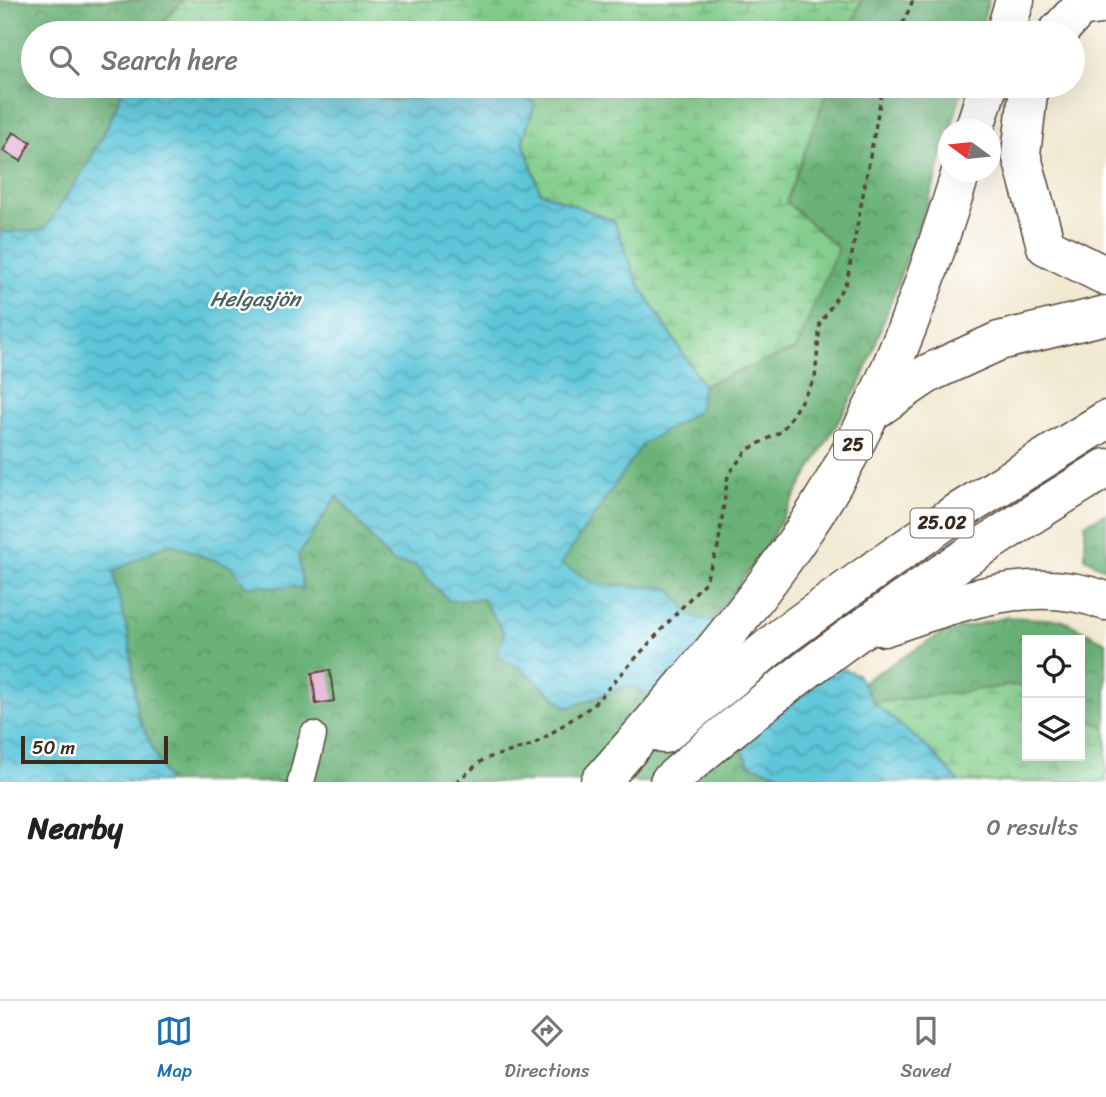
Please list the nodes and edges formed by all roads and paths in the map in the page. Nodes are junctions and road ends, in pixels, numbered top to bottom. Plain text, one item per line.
1 (913, 0) edge
2 (1015, 0) edge
3 (1106, 4) edge
4 (903, 21) edge
5 (1009, 21) edge
6 (1069, 21) edge
7 (881, 98) edge
8 (984, 98) edge
9 (1028, 98) edge
10 (978, 119) edge
11 (958, 182) edge
12 (1106, 276) edge
13 (1106, 315) edge
14 (870, 414) junction
15 (1106, 420) edge
16 (1106, 468) edge
17 (1106, 601) edge
18 (838, 645) junction
19 (313, 735) dead end
20 (650, 736) junction
21 (675, 777) edge
22 (302, 782) edge
23 (456, 782) edge
24 (600, 782) edge
25 (611, 782) edge

1 - 4 path
2 - 5 highway
3 - 6 highway
7 - 23 path
8 - 10 highway
9 - 12 highway
11 - 14 highway, 25
13 - 14 highway
14 - 20 highway, 25
15 - 20 highway, 25.02
16 - 18 highway
17 - 18 highway
18 - 21 highway
19 - 22 lane
20 - 24 highway, 25
20 - 25 highway, 25.02

